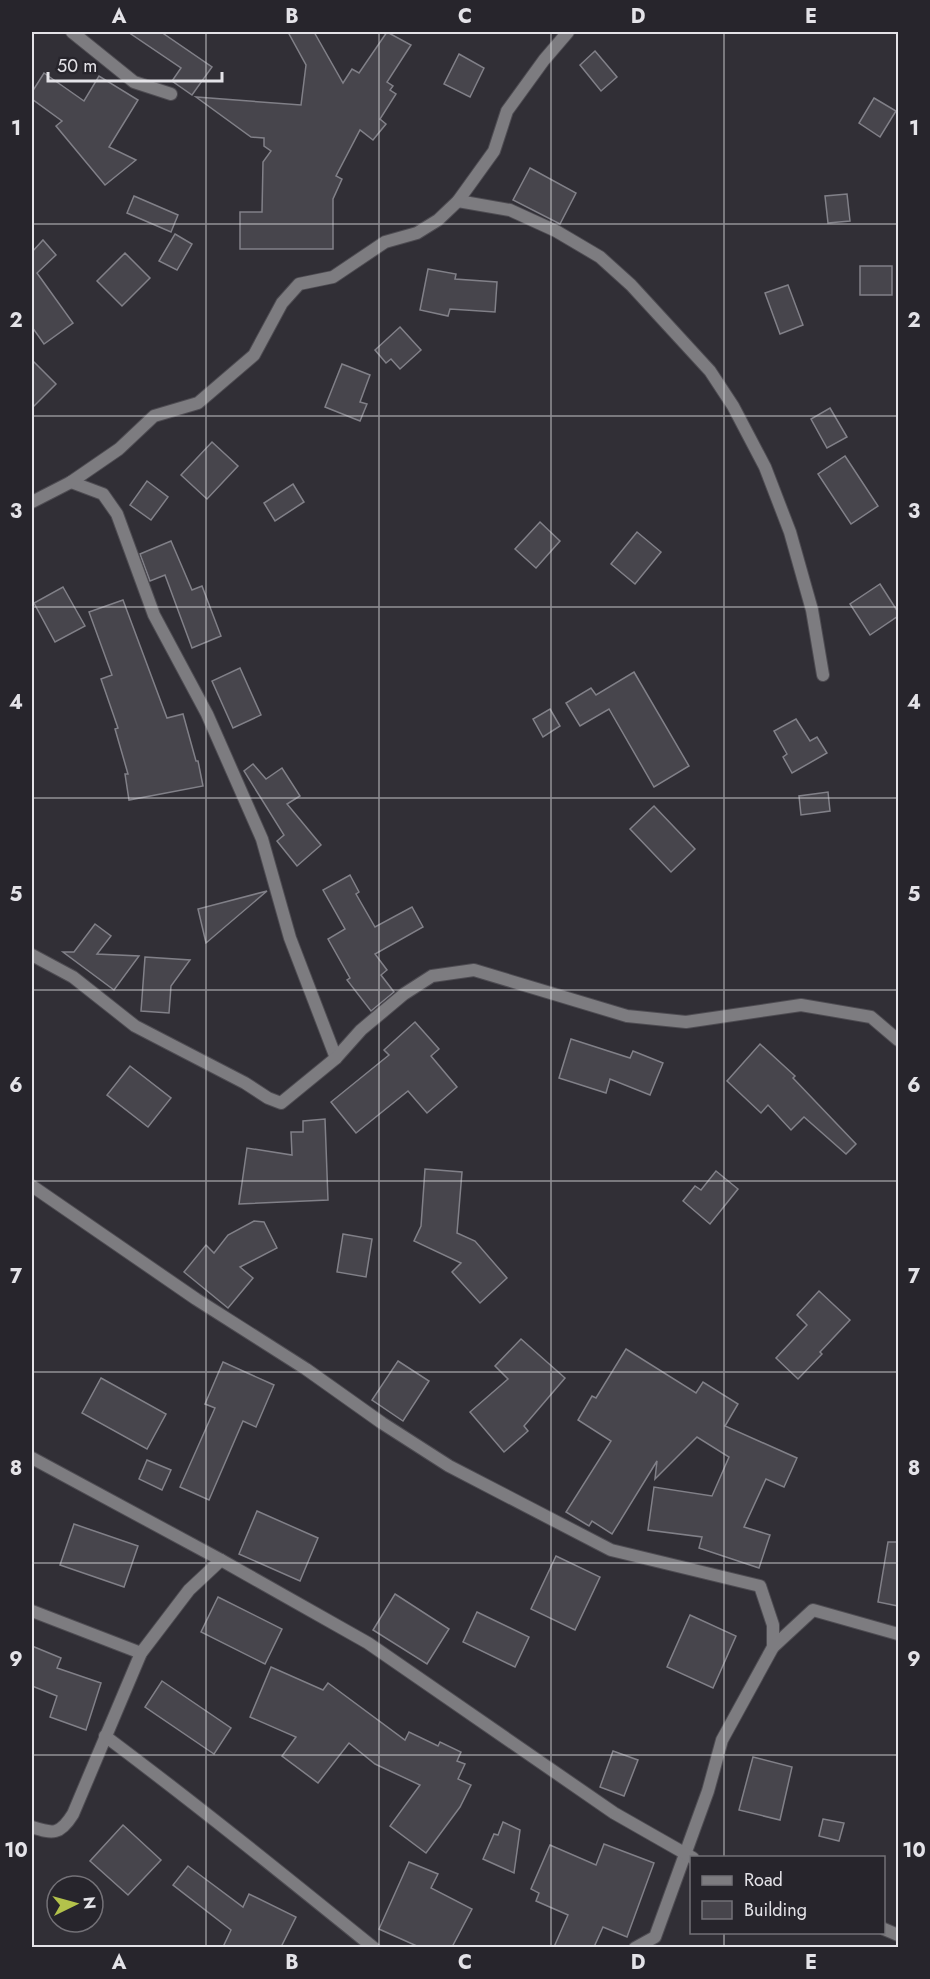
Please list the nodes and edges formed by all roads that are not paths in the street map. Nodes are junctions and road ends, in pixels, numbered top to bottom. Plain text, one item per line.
1 (72, 32) edge
2 (568, 32) edge
3 (171, 94) dead end
4 (458, 201) junction
5 (72, 482) junction
6 (32, 502) edge
7 (823, 675) dead end
8 (32, 955) edge
9 (898, 1040) edge
10 (336, 1058) junction
11 (32, 1186) edge
12 (32, 1458) edge
13 (221, 1560) junction
14 (32, 1611) edge
15 (898, 1634) edge
16 (773, 1647) junction
17 (141, 1653) junction
18 (105, 1736) junction
19 (32, 1827) edge
20 (689, 1856) edge
21 (374, 1947) edge
22 (635, 1947) edge

1 - 3 street
2 - 4 street
4 - 5 street
4 - 7 street
5 - 6 street
5 - 10 street
8 - 10 street
9 - 10 street
11 - 16 street
12 - 13 street
13 - 17 street
13 - 20 street
14 - 17 street
15 - 16 street
16 - 20 street
17 - 18 street
18 - 19 street
18 - 21 street
20 - 22 street

